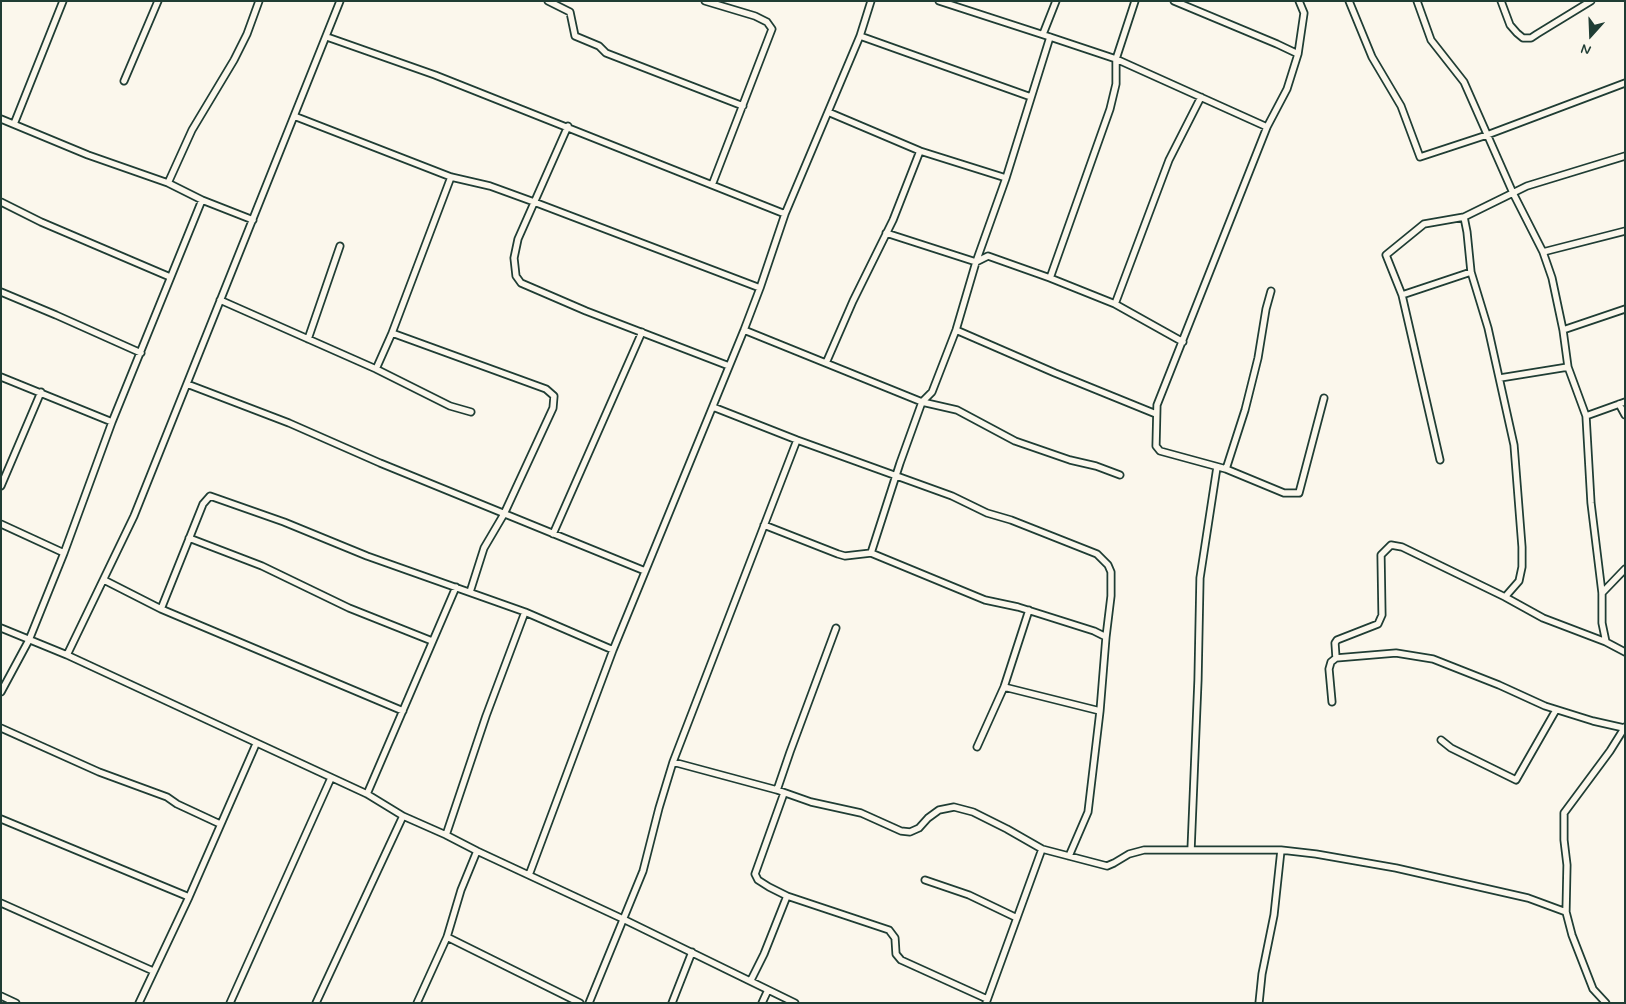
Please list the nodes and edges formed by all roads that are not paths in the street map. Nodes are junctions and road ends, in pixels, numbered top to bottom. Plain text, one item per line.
1 (63, 1) edge
2 (158, 1) edge
3 (258, 1) edge
4 (340, 1) edge
5 (548, 1) edge
6 (705, 1) edge
7 (871, 1) edge
8 (939, 1) edge
9 (1056, 1) edge
10 (1135, 1) edge
11 (1174, 1) edge
12 (1299, 1) edge
13 (1350, 1) edge
14 (1417, 1) edge
15 (1501, 1) edge
16 (1591, 1) edge
17 (1043, 34) junction
18 (860, 36) junction
19 (1050, 36) junction
20 (327, 37) junction
21 (1298, 54) junction
22 (1116, 59) junction
23 (124, 81) dead end
24 (1625, 83) edge
25 (1031, 97) junction
26 (1201, 97) junction
27 (743, 106) junction
28 (828, 112) junction
29 (294, 116) junction
30 (1, 119) edge
31 (14, 124) junction
32 (568, 126) junction
33 (1267, 127) junction
34 (1487, 135) junction
35 (920, 151) junction
36 (1625, 156) edge
37 (451, 177) junction
38 (1006, 178) junction
39 (168, 183) junction
40 (712, 185) junction
41 (1513, 193) junction
42 (202, 200) junction
43 (1, 202) edge
44 (534, 202) junction
45 (785, 214) junction
46 (1464, 217) junction
47 (253, 220) junction
48 (1625, 231) edge
49 (886, 232) junction
50 (340, 246) dead end
51 (1544, 252) junction
52 (976, 262) junction
53 (1471, 272) junction
54 (170, 277) junction
55 (1050, 278) junction
56 (760, 288) junction
57 (1, 292) edge
58 (1271, 292) dead end
59 (1402, 295) junction
60 (220, 300) junction
61 (1115, 304) junction
62 (1625, 309) edge
63 (744, 330) junction
64 (956, 330) junction
65 (1563, 330) junction
66 (642, 332) junction
67 (392, 334) junction
68 (308, 339) junction
69 (1183, 342) junction
70 (141, 353) junction
71 (826, 363) junction
72 (729, 366) junction
73 (1568, 368) junction
74 (376, 370) junction
75 (1, 377) edge
76 (1500, 378) junction
77 (187, 384) junction
78 (41, 392) junction
79 (1324, 398) dead end
80 (922, 402) junction
81 (1622, 403) edge
82 (713, 407) junction
83 (471, 412) dead end
84 (1156, 414) junction
85 (1625, 415) edge
86 (1586, 416) junction
87 (112, 422) junction
88 (797, 440) junction
89 (1440, 460) dead end
90 (1217, 467) junction
91 (1226, 469) junction
92 (1120, 475) dead end
93 (896, 476) junction
94 (1, 486) edge
95 (504, 514) junction
96 (1, 524) edge
97 (764, 525) junction
98 (553, 534) junction
99 (189, 538) junction
100 (64, 553) junction
101 (871, 553) junction
102 (1625, 569) edge
103 (645, 571) junction
104 (104, 580) junction
105 (456, 587) junction
106 (470, 592) junction
107 (1602, 593) junction
108 (1504, 597) junction
109 (161, 609) junction
110 (1029, 610) junction
111 (525, 612) junction
112 (1, 628) edge
113 (836, 628) dead end
114 (1106, 637) junction
115 (29, 640) junction
116 (432, 641) junction
117 (1606, 642) junction
118 (614, 650) junction
119 (1625, 652) edge
120 (67, 655) junction
121 (1336, 658) junction
122 (1004, 687) junction
123 (1, 692) edge
124 (1332, 702) dead end
125 (1556, 710) junction
126 (403, 711) junction
127 (1100, 711) junction
128 (1, 728) edge
129 (1625, 728) edge
130 (1441, 740) dead end
131 (256, 744) junction
132 (977, 747) dead end
133 (673, 762) junction
134 (331, 778) junction
135 (781, 791) junction
136 (367, 794) junction
137 (403, 816) junction
138 (1, 819) edge
139 (220, 824) junction
140 (446, 835) junction
141 (1042, 849) junction
142 (1191, 850) junction
143 (1281, 850) junction
144 (476, 852) junction
145 (1069, 856) junction
146 (530, 875) junction
147 (925, 880) dead end
148 (787, 896) junction
149 (189, 897) junction
150 (1, 903) edge
151 (1566, 912) junction
152 (1017, 918) junction
153 (623, 919) junction
154 (447, 937) junction
155 (692, 952) junction
156 (153, 971) junction
157 (751, 980) junction
158 (768, 990) junction
159 (1, 996) edge
160 (987, 1001) edge
161 (16, 1003) edge
162 (139, 1003) edge
163 (230, 1003) edge
164 (316, 1003) edge
165 (418, 1003) edge
166 (580, 1003) edge
167 (589, 1003) edge
168 (672, 1003) edge
169 (762, 1003) edge
170 (795, 1003) edge
171 (1259, 1003) edge
172 (1606, 1003) edge

1 - 31 street
2 - 23 street
3 - 39 street
4 - 20 street
5 - 27 street
6 - 27 street
7 - 18 street
8 - 17 street
9 - 17 street
10 - 22 street
11 - 21 street
12 - 21 street
13 - 34 street
14 - 34 street
15 - 16 street
17 - 19 street
18 - 25 street
18 - 28 street
19 - 22 street
19 - 25 street
20 - 29 street
20 - 32 street
21 - 33 street
22 - 26 street
22 - 55 street
24 - 34 street
25 - 38 street
26 - 33 street
26 - 61 street
27 - 40 street
28 - 35 street
28 - 45 street
29 - 37 street
29 - 47 street
30 - 31 street
31 - 39 street
32 - 40 street
32 - 44 street
33 - 69 street
34 - 41 street
35 - 38 street
35 - 49 street
36 - 41 street
37 - 44 street
37 - 67 street
38 - 52 street
39 - 42 street
40 - 45 street
41 - 46 street
41 - 51 street
42 - 47 street
42 - 54 street
43 - 54 street
44 - 56 street
44 - 66 street
45 - 56 street
46 - 53 street
46 - 59 street
47 - 60 street
48 - 51 street
49 - 52 street
49 - 71 street
50 - 68 street
51 - 65 street
52 - 55 street
52 - 64 street
53 - 59 street
53 - 76 street
54 - 70 street
55 - 61 street
56 - 63 street
57 - 70 street
58 - 91 street
59 - 89 street
60 - 68 street
60 - 77 street
61 - 69 street
62 - 65 street
63 - 71 street
63 - 72 street
64 - 80 street
64 - 84 street
65 - 73 street
66 - 72 street
66 - 98 street
67 - 74 street
67 - 95 street
68 - 74 street
69 - 84 street
70 - 87 street
71 - 80 street
72 - 82 street
73 - 76 street
73 - 86 street
74 - 83 street
75 - 78 street
76 - 108 street
77 - 95 street
77 - 104 street
78 - 87 street
78 - 94 street
79 - 91 street
80 - 92 street
80 - 93 street
81 - 85 street
81 - 86 street
82 - 88 street
82 - 103 street
84 - 90 street
86 - 107 street
87 - 100 street
88 - 93 street
88 - 97 street
90 - 91 street
90 - 142 street
93 - 101 street
93 - 114 street
95 - 98 street
95 - 106 street
96 - 100 street
97 - 101 street
97 - 133 street
98 - 103 street
99 - 105 street
99 - 109 street
99 - 116 street
100 - 115 street
101 - 110 street
102 - 107 street
103 - 118 street
104 - 109 street
104 - 120 street
105 - 106 street
105 - 116 street
106 - 111 street
107 - 117 street
108 - 117 street
108 - 121 street
109 - 126 street
110 - 114 street
110 - 122 street
111 - 118 street
111 - 140 street
112 - 115 street
113 - 135 street
114 - 127 street
115 - 120 street
115 - 123 street
116 - 126 street
117 - 119 street
118 - 146 street
120 - 131 street
121 - 124 street
121 - 125 street
122 - 127 street
122 - 132 street
125 - 129 street
125 - 130 street
126 - 136 street
127 - 145 street
128 - 139 street
129 - 151 street
131 - 134 street
131 - 139 street
133 - 135 street
133 - 153 street
134 - 136 street
134 - 163 street
135 - 141 street
135 - 148 street
136 - 137 street
137 - 140 street
137 - 164 street
138 - 149 street
139 - 149 street
140 - 144 street
141 - 145 street
141 - 152 street
142 - 143 street
142 - 145 street
143 - 151 street
143 - 171 street
144 - 146 street
144 - 154 street
146 - 153 street
147 - 152 street
148 - 157 street
148 - 160 street
149 - 156 street
150 - 156 street
151 - 172 street
152 - 160 street
153 - 155 street
153 - 167 street
154 - 165 street
154 - 166 street
155 - 157 street
155 - 168 street
156 - 162 street
157 - 158 street
158 - 169 street
158 - 170 street
159 - 161 street

